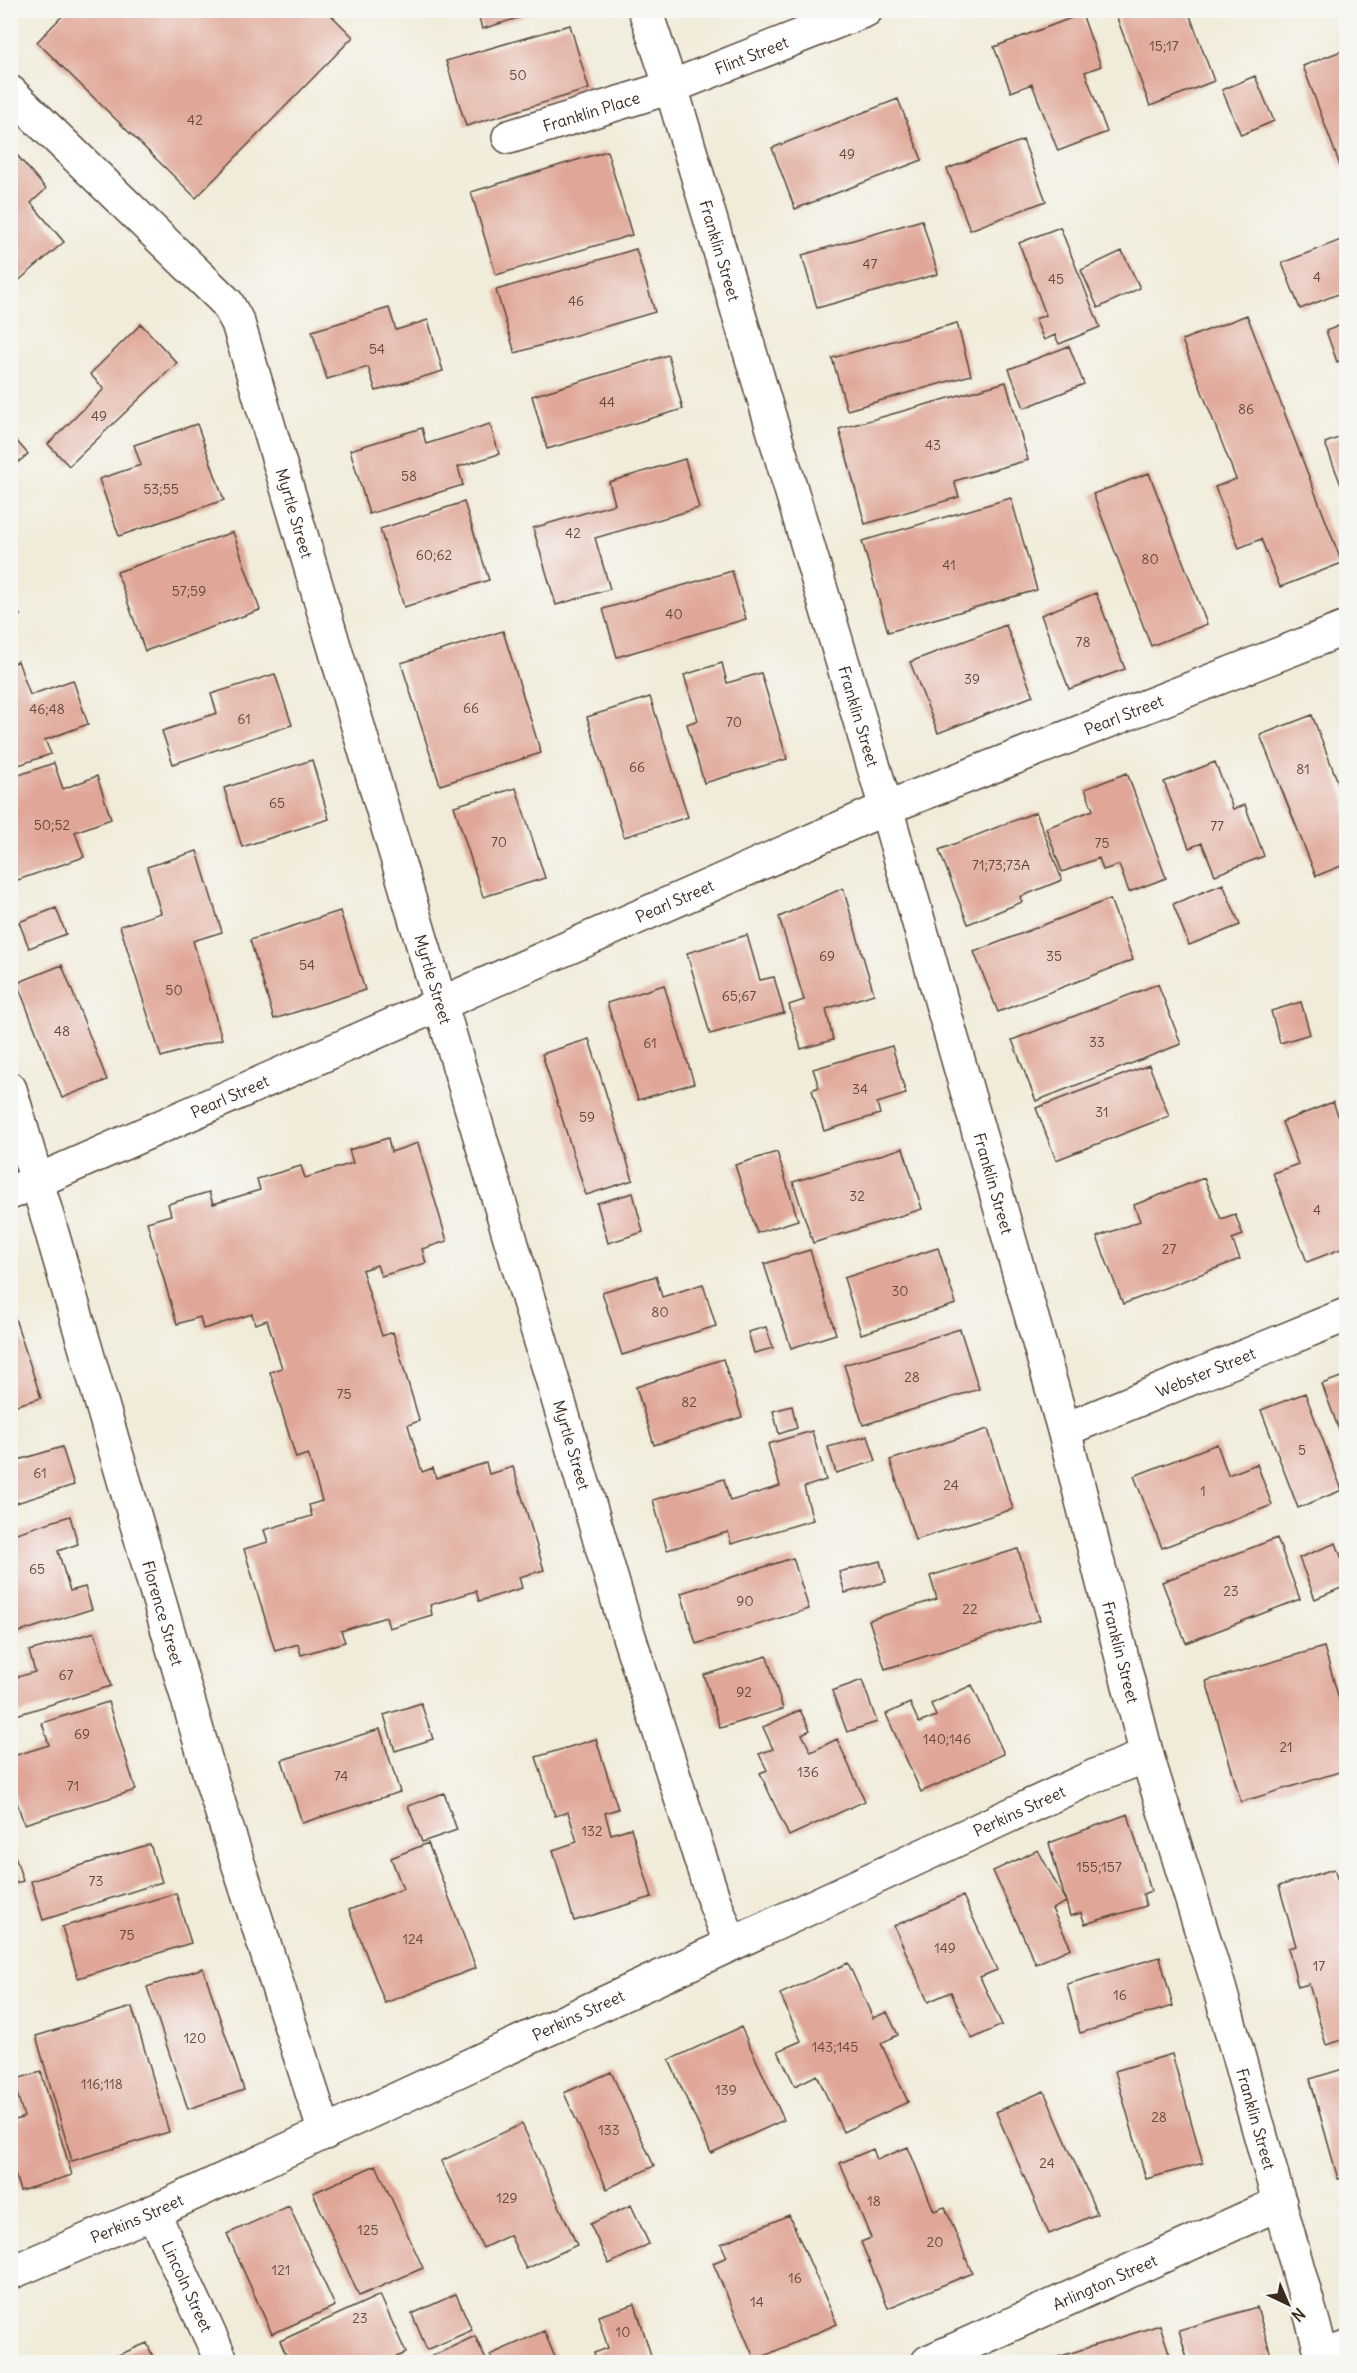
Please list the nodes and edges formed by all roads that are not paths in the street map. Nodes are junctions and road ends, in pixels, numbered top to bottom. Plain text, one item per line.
1 (645, 10) edge
2 (866, 10) edge
3 (671, 87) junction
4 (10, 92) edge
5 (509, 137) dead end
6 (1347, 628) edge
7 (886, 808) junction
8 (440, 1005) junction
9 (10, 1089) edge
10 (24, 1186) edge
11 (1347, 1315) edge
12 (1064, 1430) junction
13 (1147, 1756) junction
14 (731, 1944) junction
15 (325, 2133) junction
16 (1280, 2203) junction
17 (153, 2212) junction
18 (10, 2273) edge
19 (1330, 2352) edge
20 (222, 2362) edge
21 (931, 2362) edge

1 - 3 street, Franklin Street
2 - 3 street, Flint Street
3 - 5 street, Franklin Place
3 - 7 street, Franklin Street
4 - 8 street, Myrtle Street
6 - 7 street, Pearl Street
7 - 8 street, Pearl Street
7 - 12 street, Franklin Street
8 - 10 street, Pearl Street
8 - 14 street, Myrtle Street
9 - 10 street, Florence Street
10 - 15 street, Florence Street
11 - 12 street, Webster Street
12 - 13 street, Franklin Street
13 - 14 street, Perkins Street
13 - 16 street, Franklin Street
14 - 15 street, Perkins Street
15 - 17 street, Perkins Street
16 - 19 street, Franklin Street
16 - 21 street, Arlington Street
17 - 18 street, Perkins Street
17 - 20 street, Lincoln Street

